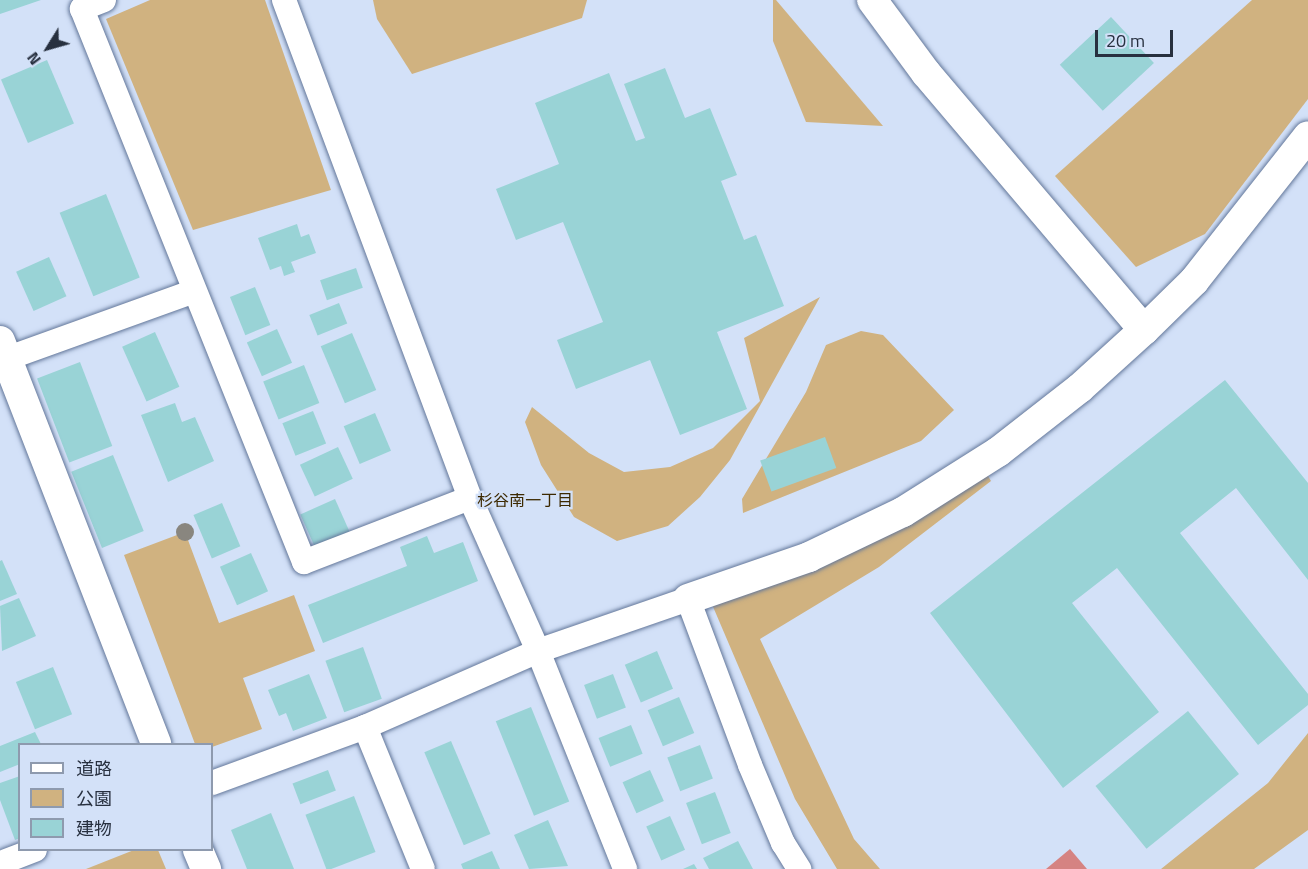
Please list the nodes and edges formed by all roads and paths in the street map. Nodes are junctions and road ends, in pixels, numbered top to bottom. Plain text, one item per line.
1 (104, 0) edge
2 (284, 0) edge
3 (872, 0) edge
4 (1308, 136) edge
5 (194, 291) junction
6 (1144, 330) junction
7 (2, 354) edge
8 (470, 498) junction
9 (688, 599) junction
10 (538, 651) junction
11 (365, 727) junction
12 (156, 743) edge
13 (213, 783) edge
14 (28, 851) edge
15 (199, 851) edge
16 (5, 858) edge
17 (206, 869) edge
18 (423, 869) edge
19 (625, 869) edge
20 (799, 869) edge

1 - 5 street
2 - 8 street
3 - 6 street
4 - 6 street
5 - 7 street
5 - 8 street
6 - 9 street
7 - 12 street
8 - 10 street
9 - 10 street
9 - 20 street
10 - 11 street
10 - 19 street
11 - 13 street
11 - 18 street
14 - 16 street
15 - 17 street

